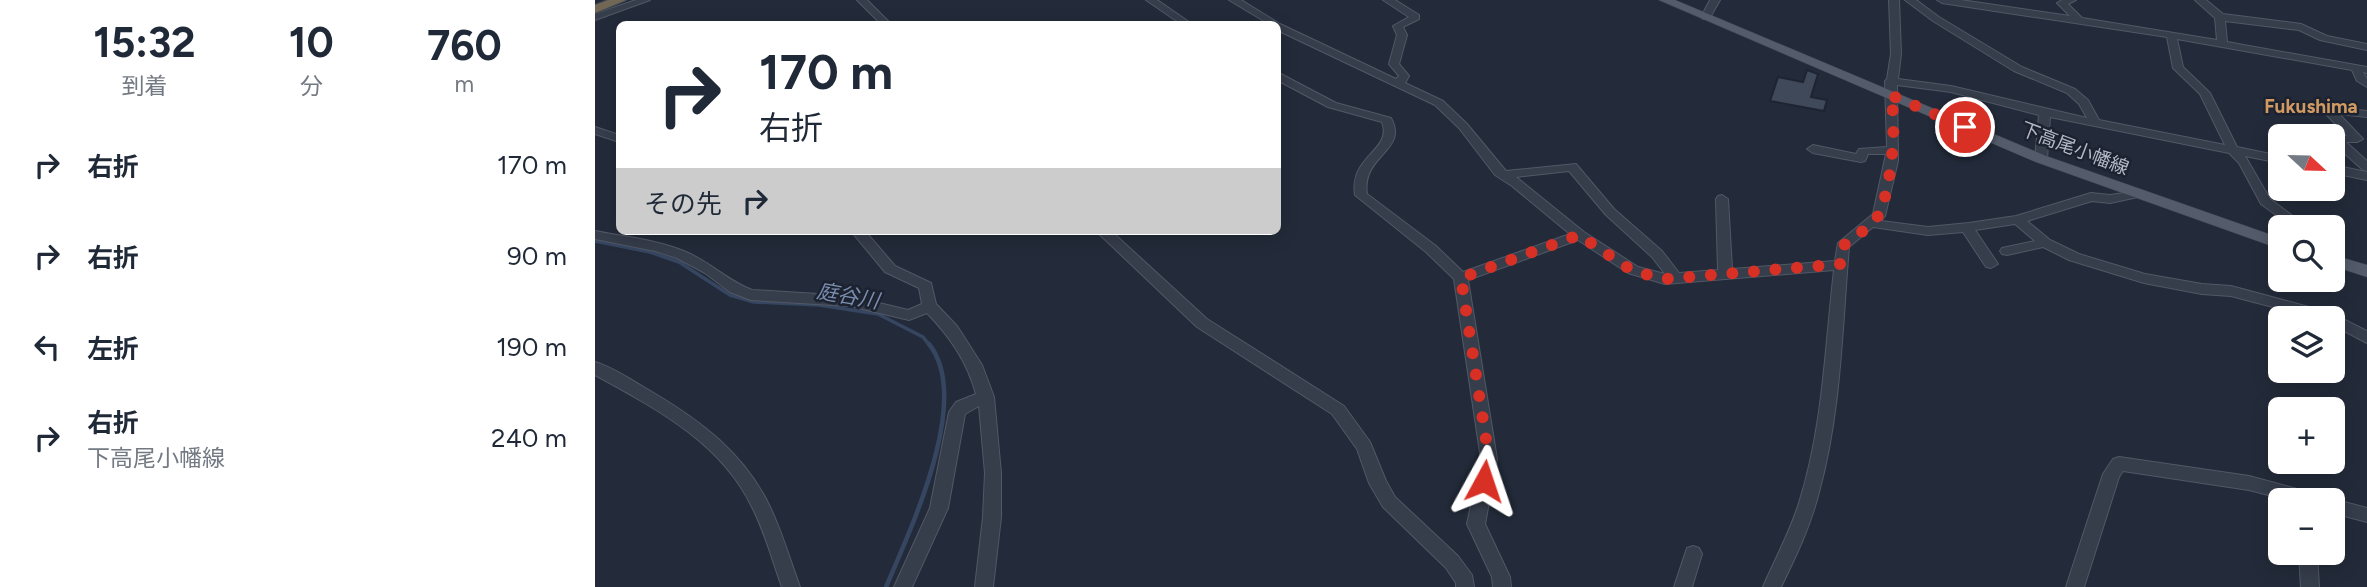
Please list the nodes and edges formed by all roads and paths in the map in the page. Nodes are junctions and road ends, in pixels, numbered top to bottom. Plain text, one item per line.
1 (607, 0) edge
2 (620, 0) edge
3 (645, 0) edge
4 (862, 0) edge
5 (1151, 0) edge
6 (1234, 0) edge
7 (1388, 0) edge
8 (1665, 0) edge
9 (1715, 0) edge
10 (1894, 0) edge
11 (1910, 0) edge
12 (1942, 0) edge
13 (2071, 0) edge
14 (2200, 0) edge
15 (595, 6) edge
16 (595, 17) edge
17 (1706, 17) junction
18 (2220, 17) junction
19 (2078, 19) junction
20 (883, 21) edge
21 (1182, 21) edge
22 (1269, 21) edge
23 (1281, 27) edge
24 (2172, 37) junction
25 (2324, 38) junction
26 (2222, 45) junction
27 (2367, 47) edge
28 (2356, 68) edge
29 (1281, 77) edge
30 (1398, 84) junction
31 (2367, 84) edge
32 (1890, 88) junction
33 (2045, 113) junction
34 (2367, 114) edge
35 (2095, 123) junction
36 (595, 130) edge
37 (616, 138) edge
38 (1813, 149) dead end
39 (1892, 150) junction
40 (2233, 150) junction
41 (2268, 157) edge
42 (2041, 159) junction
43 (2367, 167) edge
44 (2345, 171) edge
45 (1505, 176) junction
46 (2367, 176) edge
47 (2134, 194) junction
48 (1722, 199) dead end
49 (2285, 215) edge
50 (2018, 220) junction
51 (1870, 223) junction
52 (1966, 227) junction
53 (595, 235) edge
54 (861, 235) edge
55 (1107, 235) edge
56 (1579, 235) junction
57 (2268, 240) edge
58 (2045, 243) junction
59 (2007, 251) dead end
60 (1841, 264) junction
61 (1991, 264) dead end
62 (2345, 264) edge
63 (2367, 271) edge
64 (1725, 275) junction
65 (1461, 278) junction
66 (1676, 279) junction
67 (929, 306) junction
68 (2285, 306) edge
69 (2345, 326) edge
70 (2367, 338) edge
71 (595, 368) edge
72 (986, 397) junction
73 (2268, 488) edge
74 (2345, 509) edge
75 (2367, 515) edge
76 (1693, 554) dead end
77 (2309, 565) edge
78 (791, 587) edge
79 (903, 587) edge
80 (984, 587) edge
81 (1465, 587) edge
82 (1502, 587) edge
83 (1683, 587) edge
84 (1772, 587) edge
85 (2075, 587) edge
86 (2310, 587) edge

1 - 15 highway
2 - 15 highway
3 - 16 street
4 - 20 street
5 - 21 street
6 - 22 street
7 - 30 street
8 - 17 main road, 下高尾小幡線
9 - 17 street
10 - 32 street
11 - 35 street
12 - 19 street
13 - 19 street
14 - 18 street
17 - 32 main road, 下高尾小幡線
18 - 25 street
18 - 26 street
19 - 24 street
23 - 30 street
24 - 26 street
24 - 40 street
25 - 27 street
25 - 28 street
26 - 28 street
28 - 31 street
29 - 65 street
30 - 45 street
32 - 33 street
32 - 39 street
32 - 42 main road, 下高尾小幡線
33 - 35 street
33 - 42 street
34 - 43 street
35 - 40 street
36 - 37 street
38 - 39 street
39 - 51 street
40 - 41 street
40 - 49 street
42 - 47 main road, 下高尾小幡線
44 - 46 street
45 - 56 street
45 - 66 street
47 - 50 street
47 - 57 main road, 下高尾小幡線
48 - 64 street
50 - 52 street
50 - 58 street
51 - 52 street
51 - 60 street
52 - 61 street
53 - 67 street
54 - 67 street
55 - 81 street
56 - 65 street
56 - 66 street
58 - 59 street
58 - 68 street
60 - 64 street
60 - 84 street
62 - 63 main road
64 - 66 street
65 - 82 street
67 - 72 street
69 - 70 street
71 - 78 street
72 - 79 street
72 - 80 street
73 - 85 street
74 - 75 street
76 - 83 street
77 - 86 street

